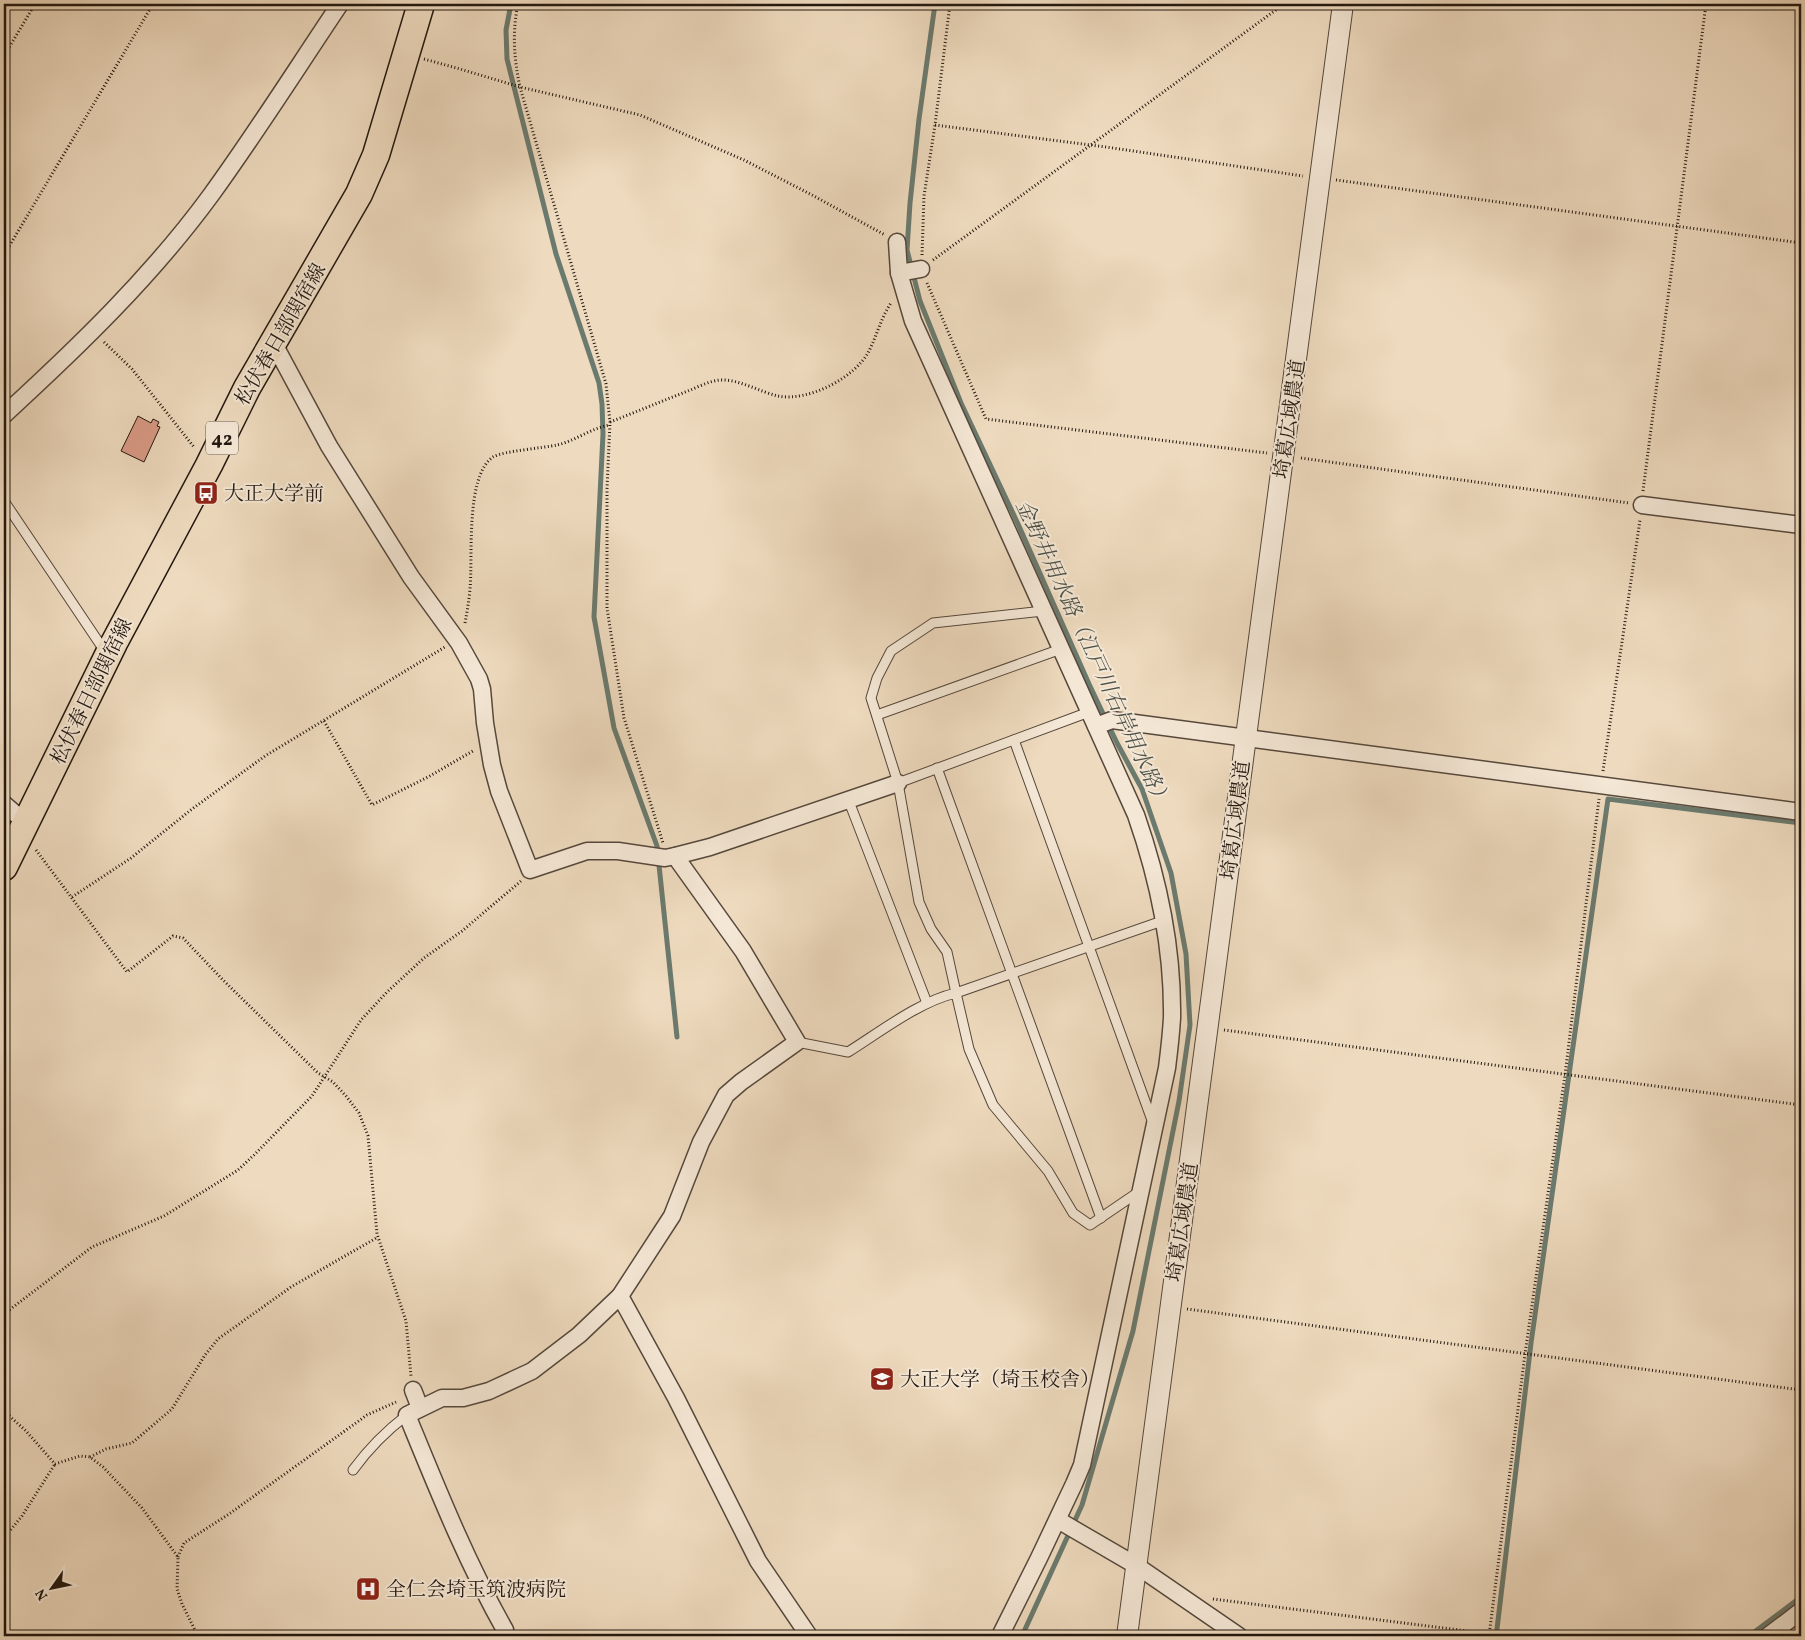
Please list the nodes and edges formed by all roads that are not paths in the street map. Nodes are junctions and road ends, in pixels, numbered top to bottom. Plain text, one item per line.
1 (340, 4) edge
2 (421, 4) edge
3 (1343, 4) edge
4 (897, 242) road end
5 (921, 269) road end
6 (899, 273) junction
7 (273, 342) junction
8 (4, 415) edge
9 (4, 501) edge
10 (1642, 505) road end
11 (1801, 525) edge
12 (1043, 611) junction
13 (1061, 649) junction
14 (108, 656) junction
15 (877, 715) junction
16 (1092, 719) junction
17 (1246, 738) junction
18 (1014, 740) junction
19 (937, 768) junction
20 (898, 782) junction
21 (848, 799) junction
22 (4, 804) edge
23 (1801, 812) edge
24 (24, 827) junction
25 (664, 857) junction
26 (4, 867) edge
27 (1165, 920) junction
28 (1088, 946) junction
29 (1011, 974) junction
30 (956, 993) junction
31 (927, 1003) junction
32 (798, 1042) junction
33 (1155, 1128) junction
34 (1141, 1191) junction
35 (1101, 1218) junction
36 (620, 1296) junction
37 (414, 1402) junction
38 (353, 1470) dead end
39 (1058, 1520) junction
40 (1137, 1566) junction
41 (1801, 1611) edge
42 (505, 1630) dead end
43 (809, 1636) edge
44 (1000, 1636) edge
45 (1127, 1636) edge
46 (1239, 1636) edge
47 (1768, 1636) edge

1 - 8 street
2 - 7 main road, 松伏春日部関宿線 / 42
3 - 17 street, 埼葛広域農道
4 - 6 street
5 - 6 street
6 - 12 street
7 - 14 main road, 松伏春日部関宿線 / 42
7 - 25 street
9 - 14 lane
10 - 11 street
12 - 13 street
12 - 15 lane
13 - 15 lane
13 - 16 street
14 - 24 main road, 松伏春日部関宿線 / 42
15 - 20 lane
16 - 17 street
16 - 18 lane
16 - 27 street
17 - 23 street
17 - 40 street, 埼葛広域農道
18 - 19 lane
18 - 28 lane
19 - 20 lane
19 - 29 lane
20 - 21 street
20 - 30 lane
21 - 25 street
21 - 31 lane
22 - 24 street
24 - 26 main road, 松伏春日部関宿線 / 42
25 - 32 street
27 - 28 lane
27 - 33 street
28 - 29 lane
28 - 33 lane
29 - 30 lane
29 - 35 lane
30 - 31 lane
30 - 35 lane
31 - 32 lane
32 - 36 street
33 - 34 street
34 - 35 lane
34 - 39 street
36 - 37 street
36 - 43 street
37 - 38 lane
37 - 42 street
39 - 40 street
39 - 44 street
40 - 45 street, 埼葛広域農道
40 - 46 street
41 - 47 street

